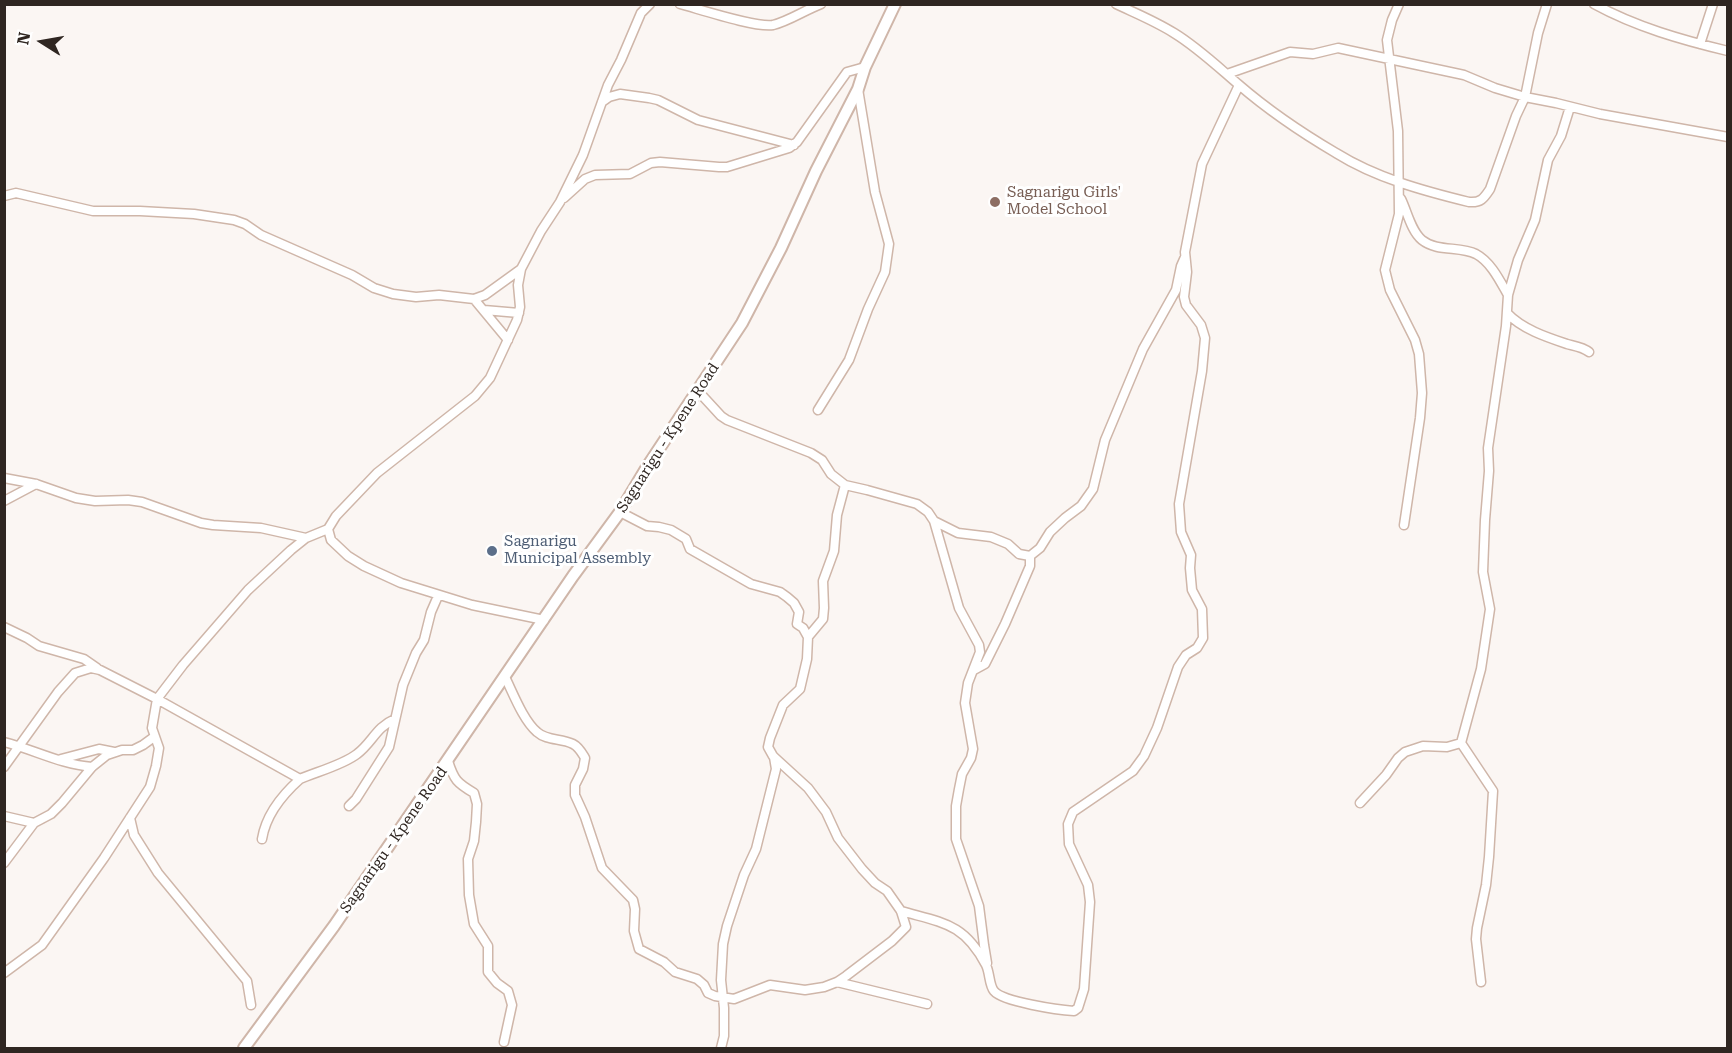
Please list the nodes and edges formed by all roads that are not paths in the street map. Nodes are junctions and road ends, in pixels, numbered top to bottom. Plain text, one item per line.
1 (650, 4) edge
2 (680, 4) edge
3 (821, 4) edge
4 (895, 4) edge
5 (1116, 4) edge
6 (1399, 4) edge
7 (1547, 4) edge
8 (1594, 4) edge
9 (1713, 4) edge
10 (808, 7) edge
11 (1608, 8) edge
12 (1700, 44) junction
13 (1728, 51) edge
14 (1389, 57) junction
15 (866, 68) junction
16 (1227, 74) junction
17 (1239, 85) junction
18 (858, 89) junction
19 (1525, 97) junction
20 (602, 102) junction
21 (1570, 106) junction
22 (1728, 137) edge
23 (794, 145) junction
24 (1399, 182) junction
25 (4, 196) edge
26 (1399, 196) junction
27 (560, 202) junction
28 (1185, 257) junction
29 (521, 269) junction
30 (1508, 295) junction
31 (474, 299) junction
32 (484, 310) junction
33 (519, 313) junction
34 (1507, 313) junction
35 (508, 340) junction
36 (1589, 352) dead end
37 (698, 391) junction
38 (818, 410) dead end
39 (4, 478) edge
40 (36, 484) junction
41 (845, 485) junction
42 (4, 501) edge
43 (620, 512) junction
44 (934, 521) junction
45 (1404, 525) dead end
46 (328, 529) junction
47 (306, 538) junction
48 (1030, 556) junction
49 (438, 596) junction
50 (544, 620) junction
51 (4, 627) edge
52 (808, 637) junction
53 (974, 669) junction
54 (100, 670) junction
55 (505, 677) junction
56 (157, 699) junction
57 (395, 719) junction
58 (154, 737) junction
59 (4, 742) edge
60 (1461, 742) junction
61 (20, 746) junction
62 (114, 752) junction
63 (774, 756) junction
64 (57, 760) junction
65 (448, 761) junction
66 (4, 767) edge
67 (92, 767) junction
68 (300, 779) junction
69 (1360, 802) dead end
70 (349, 806) dead end
71 (4, 816) edge
72 (130, 818) junction
73 (34, 823) junction
74 (262, 839) dead end
75 (4, 863) edge
76 (901, 911) junction
77 (988, 969) junction
78 (4, 973) edge
79 (837, 982) junction
80 (1481, 982) dead end
81 (723, 998) junction
82 (927, 1004) dead end
83 (251, 1005) dead end
84 (504, 1042) dead end
85 (244, 1048) edge
86 (721, 1048) edge

1 - 20 street
2 - 10 street
3 - 10 street
4 - 15 street, Sagnarigu - Kpene Road
5 - 16 street
6 - 14 street
7 - 19 street
8 - 11 street
9 - 12 street
11 - 12 street
12 - 13 street
14 - 16 street
14 - 19 street
14 - 24 street
15 - 18 street, Sagnarigu - Kpene Road
15 - 23 street
16 - 17 street
17 - 24 street
17 - 28 street
18 - 37 street, Sagnarigu - Kpene Road
18 - 38 street
19 - 21 street
19 - 24 street
20 - 23 street
20 - 27 street
21 - 22 street
21 - 30 street
23 - 27 street
24 - 26 street
25 - 31 street
26 - 30 street
26 - 45 street
27 - 29 street
28 - 48 street
28 - 77 street
29 - 31 street
29 - 33 street
30 - 34 street
31 - 32 street
32 - 33 street
32 - 35 street
33 - 35 street
34 - 36 street
34 - 60 street
35 - 46 street
37 - 41 street
37 - 43 street, Sagnarigu - Kpene Road
39 - 40 street
40 - 42 street
40 - 47 street
41 - 44 street
41 - 52 street
43 - 50 street, Sagnarigu - Kpene Road
43 - 52 street
44 - 48 street
44 - 53 street
46 - 47 street
46 - 49 street
47 - 56 street
48 - 53 street
49 - 50 street
49 - 57 street
50 - 55 street, Sagnarigu - Kpene Road
51 - 54 street
52 - 63 street
53 - 77 street
54 - 56 street
54 - 61 street
55 - 65 street, Sagnarigu - Kpene Road
55 - 81 street
56 - 58 street
56 - 68 street
57 - 68 street
57 - 70 street
58 - 62 street
58 - 72 street
59 - 61 street
60 - 69 street
60 - 80 street
61 - 64 street
61 - 66 street
62 - 64 street
62 - 67 street
63 - 76 street
63 - 81 street
64 - 67 street
65 - 84 street
65 - 85 street, Sagnarigu - Kpene Road
67 - 73 street
68 - 74 street
71 - 73 street
72 - 78 street
72 - 83 street
73 - 75 street
76 - 77 street
76 - 79 street
79 - 81 street
79 - 82 street
81 - 86 street

